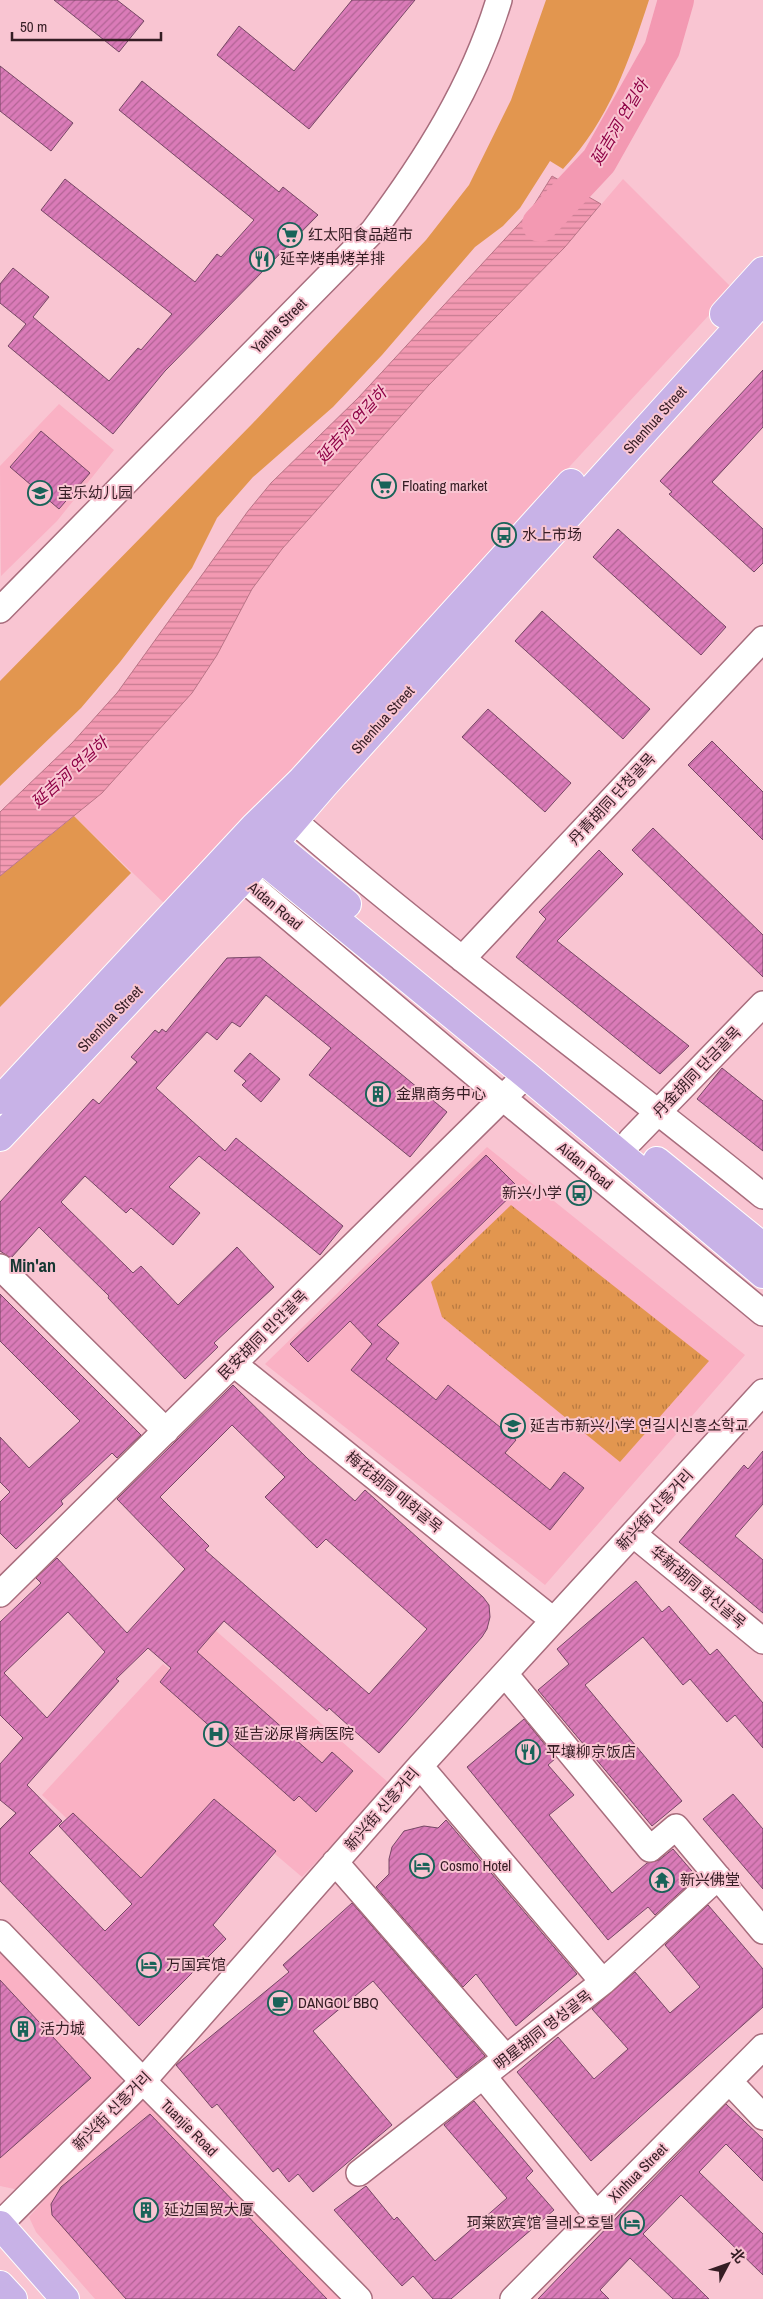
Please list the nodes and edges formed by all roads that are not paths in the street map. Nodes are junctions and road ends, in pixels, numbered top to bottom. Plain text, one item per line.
1 (499, 0) edge
2 (763, 272) edge
3 (760, 311) edge
4 (0, 610) edge
5 (763, 639) edge
6 (293, 820) junction
7 (257, 842) junction
8 (242, 879) junction
9 (462, 960) junction
10 (763, 1004) edge
11 (526, 1075) junction
12 (503, 1098) junction
13 (0, 1100) edge
14 (659, 1111) junction
15 (0, 1137) edge
16 (631, 1140) junction
17 (763, 1196) edge
18 (763, 1247) edge
19 (0, 1268) edge
20 (763, 1274) edge
21 (763, 1313) edge
22 (234, 1364) junction
23 (763, 1392) edge
24 (166, 1431) junction
25 (633, 1534) junction
26 (0, 1594) edge
27 (553, 1620) junction
28 (763, 1641) edge
29 (504, 1674) junction
30 (420, 1766) junction
31 (335, 1862) junction
32 (718, 1877) junction
33 (763, 1931) edge
34 (0, 1933) edge
35 (603, 1982) junction
36 (763, 2047) edge
37 (506, 2058) junction
38 (483, 2076) junction
39 (143, 2081) junction
40 (730, 2082) junction
41 (763, 2117) edge
42 (359, 2173) dead end
43 (597, 2215) junction
44 (0, 2224) edge
45 (0, 2285) edge
46 (13, 2299) edge
47 (65, 2299) edge
48 (359, 2299) edge
49 (513, 2299) edge

1 - 4 street, Yanhe Street
2 - 7 main road, Shenhua Street
3 - 6 main road, Shenhua Street
5 - 9 street, 丹青胡同 단청골목
6 - 7 main road, Shenhua Street
6 - 9 street
7 - 8 main road, Shenhua Street
7 - 11 main road, Aidan Road
7 - 13 main road, Shenhua Street
7 - 16 main road
8 - 12 street, Aidan Road
8 - 15 main road, Shenhua Street
9 - 14 street
10 - 14 street, 丹金胡同 단금골목
11 - 12 street, 民安胡同 민안골목
11 - 20 main road, Aidan Road
12 - 21 street, Aidan Road
12 - 22 street, 民安胡同 민안골목
14 - 16 street, 丹金胡同 단금골목
14 - 17 street
16 - 18 main road
19 - 24 street
22 - 24 street, 民安胡同 민안골목
22 - 27 street, 梅花胡同 매화골목
23 - 25 street, 新兴街 신흥거리
24 - 26 street, 民安胡同 민안골목
25 - 27 street, 新兴街 신흥거리
25 - 28 street, 华新胡同 화신골목
27 - 29 street, 新兴街 신흥거리
29 - 30 street, 新兴街 신흥거리
29 - 32 street
30 - 31 street, 新兴街 신흥거리
30 - 35 street
31 - 37 street
31 - 39 street, 新兴街 신흥거리
32 - 33 street
32 - 35 street, 明星胡同 명성골목
34 - 39 street, Tuanjie Road
35 - 37 street, 明星胡同 명성골목
36 - 40 street, Xinhua Street
37 - 38 street, 明星胡同 명성골목
38 - 42 street, 明星胡同 명성골목
38 - 43 street
39 - 44 street, 新兴街 신흥거리
39 - 48 street, Tuanjie Road
40 - 41 street
40 - 43 street, Xinhua Street
43 - 49 street, Xinhua Street
44 - 47 main road
45 - 46 main road

